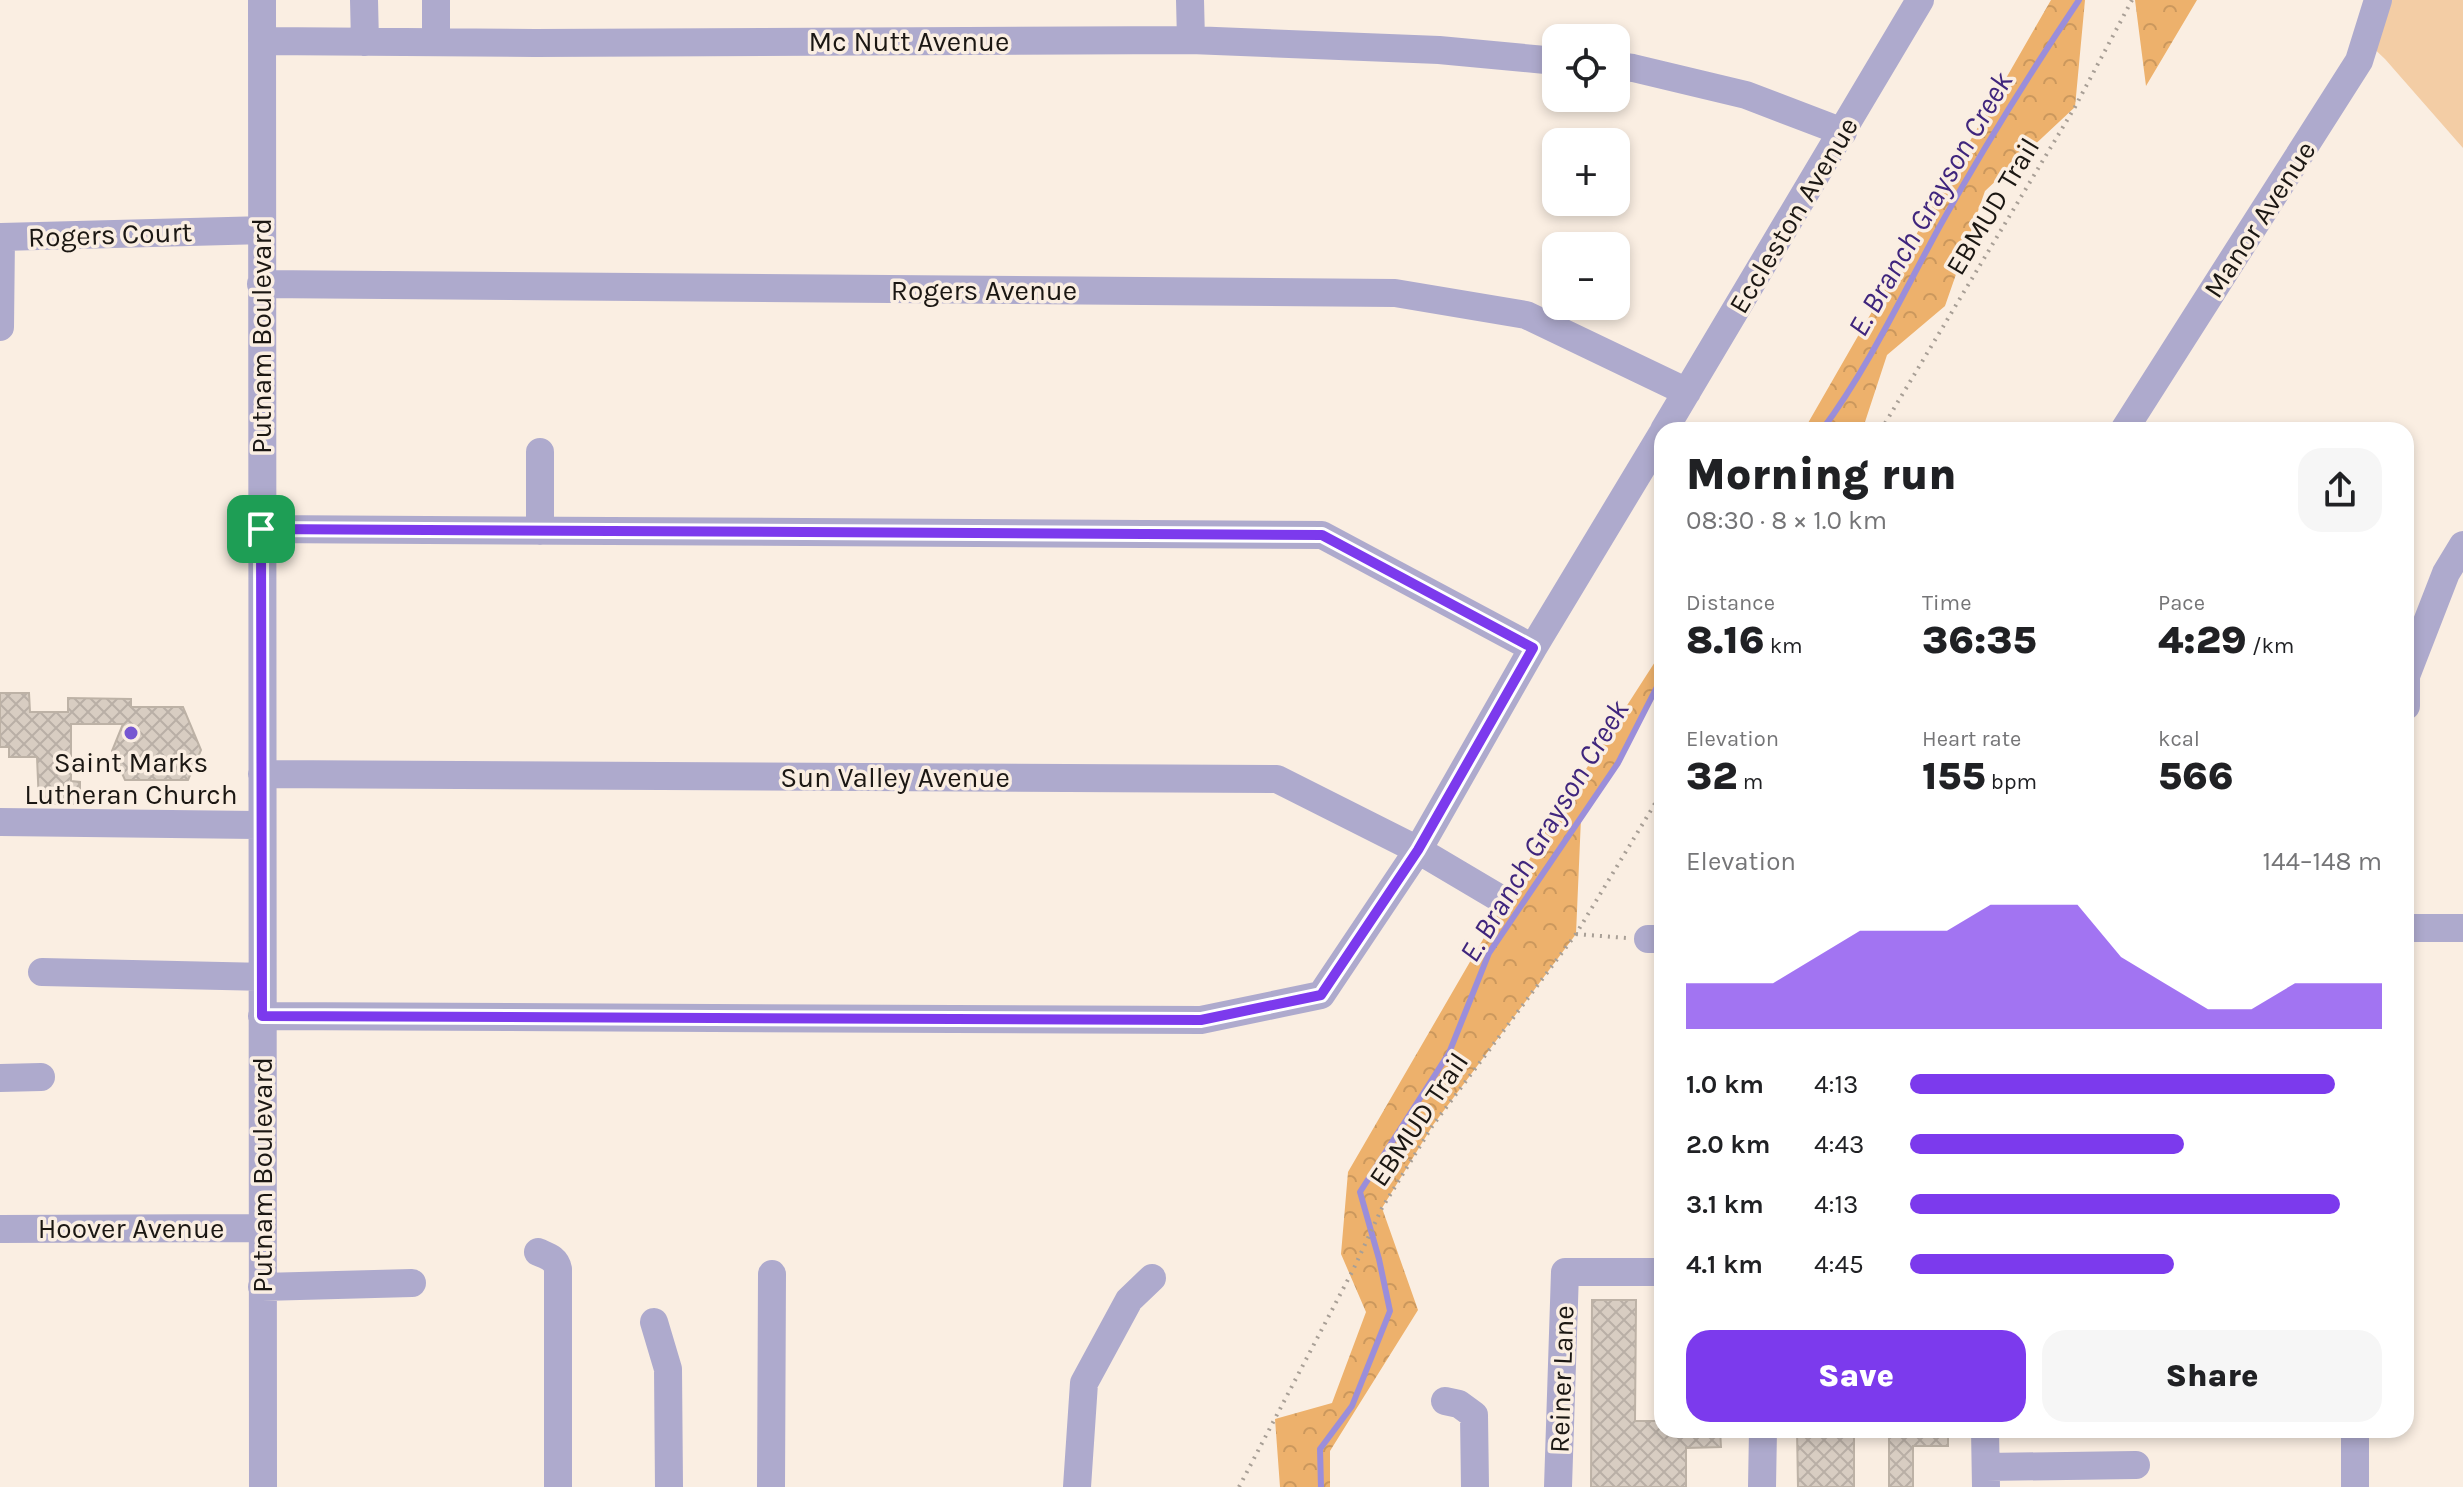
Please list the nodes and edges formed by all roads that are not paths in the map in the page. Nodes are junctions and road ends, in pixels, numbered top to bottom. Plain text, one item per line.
1 (262, 0) edge
2 (364, 0) edge
3 (436, 0) edge
4 (1190, 0) edge
5 (1920, 0) edge
6 (2378, 0) edge
7 (1191, 40) junction
8 (262, 41) junction
9 (365, 42) junction
10 (436, 42) junction
11 (1542, 60) edge
12 (1630, 68) edge
13 (1843, 132) junction
14 (261, 230) junction
15 (261, 284) junction
16 (0, 327) edge
17 (1687, 392) junction
18 (1669, 422) edge
19 (2129, 422) edge
20 (1654, 447) edge
21 (540, 452) dead end
22 (261, 529) junction
23 (540, 531) junction
24 (2463, 545) edge
25 (1533, 648) junction
26 (2414, 655) edge
27 (262, 774) junction
28 (0, 822) edge
29 (262, 825) junction
30 (1418, 850) junction
31 (1499, 898) dead end
32 (2414, 928) edge
33 (2463, 928) edge
34 (42, 972) dead end
35 (262, 977) junction
36 (262, 1016) junction
37 (41, 1077) dead end
38 (0, 1078) edge
39 (262, 1228) junction
40 (0, 1229) edge
41 (538, 1252) dead end
42 (1654, 1272) edge
43 (772, 1274) dead end
44 (1152, 1278) dead end
45 (412, 1283) dead end
46 (262, 1287) junction
47 (654, 1322) dead end
48 (1445, 1401) dead end
49 (1763, 1438) edge
50 (1985, 1438) edge
51 (2355, 1438) edge
52 (2136, 1465) dead end
53 (1986, 1477) edge
54 (263, 1487) edge
55 (558, 1487) edge
56 (669, 1487) edge
57 (771, 1487) edge
58 (1077, 1487) edge
59 (1475, 1487) edge
60 (1558, 1487) edge
61 (1762, 1487) edge
62 (2355, 1487) edge

1 - 8 street, Putnam Boulevard
2 - 9 street
3 - 10 street
4 - 7 street
5 - 13 street, Eccleston Avenue
6 - 19 street, Manor Avenue
7 - 10 street, Mc Nutt Avenue
7 - 11 street, Mc Nutt Avenue
8 - 9 street, Mc Nutt Avenue
8 - 14 street, Putnam Boulevard
9 - 10 street, Mc Nutt Avenue
12 - 13 street
13 - 17 street, Eccleston Avenue
14 - 15 street, Putnam Boulevard
14 - 16 street, Rogers Court
15 - 17 street, Rogers Avenue
15 - 22 street, Putnam Boulevard
17 - 18 street, Eccleston Avenue
20 - 25 street, Eccleston Avenue
21 - 23 street
22 - 23 street
22 - 27 street, Putnam Boulevard
23 - 25 street
24 - 26 street
25 - 30 street, Eccleston Avenue
27 - 29 street, Putnam Boulevard
27 - 30 street, Sun Valley Avenue
28 - 29 street
29 - 35 street, Putnam Boulevard
30 - 31 street, Sun Valley Avenue
30 - 36 street, Eccleston Avenue
32 - 33 street
34 - 35 street
35 - 36 street, Putnam Boulevard
36 - 39 street, Putnam Boulevard
37 - 38 street
39 - 40 street, Hoover Avenue
39 - 46 street, Putnam Boulevard
41 - 55 street
42 - 60 street, Reiner Lane
43 - 57 street
44 - 58 street
45 - 46 street
46 - 54 street, Putnam Boulevard
47 - 56 street
48 - 59 street
49 - 61 street
50 - 53 street
51 - 62 street
52 - 53 street

